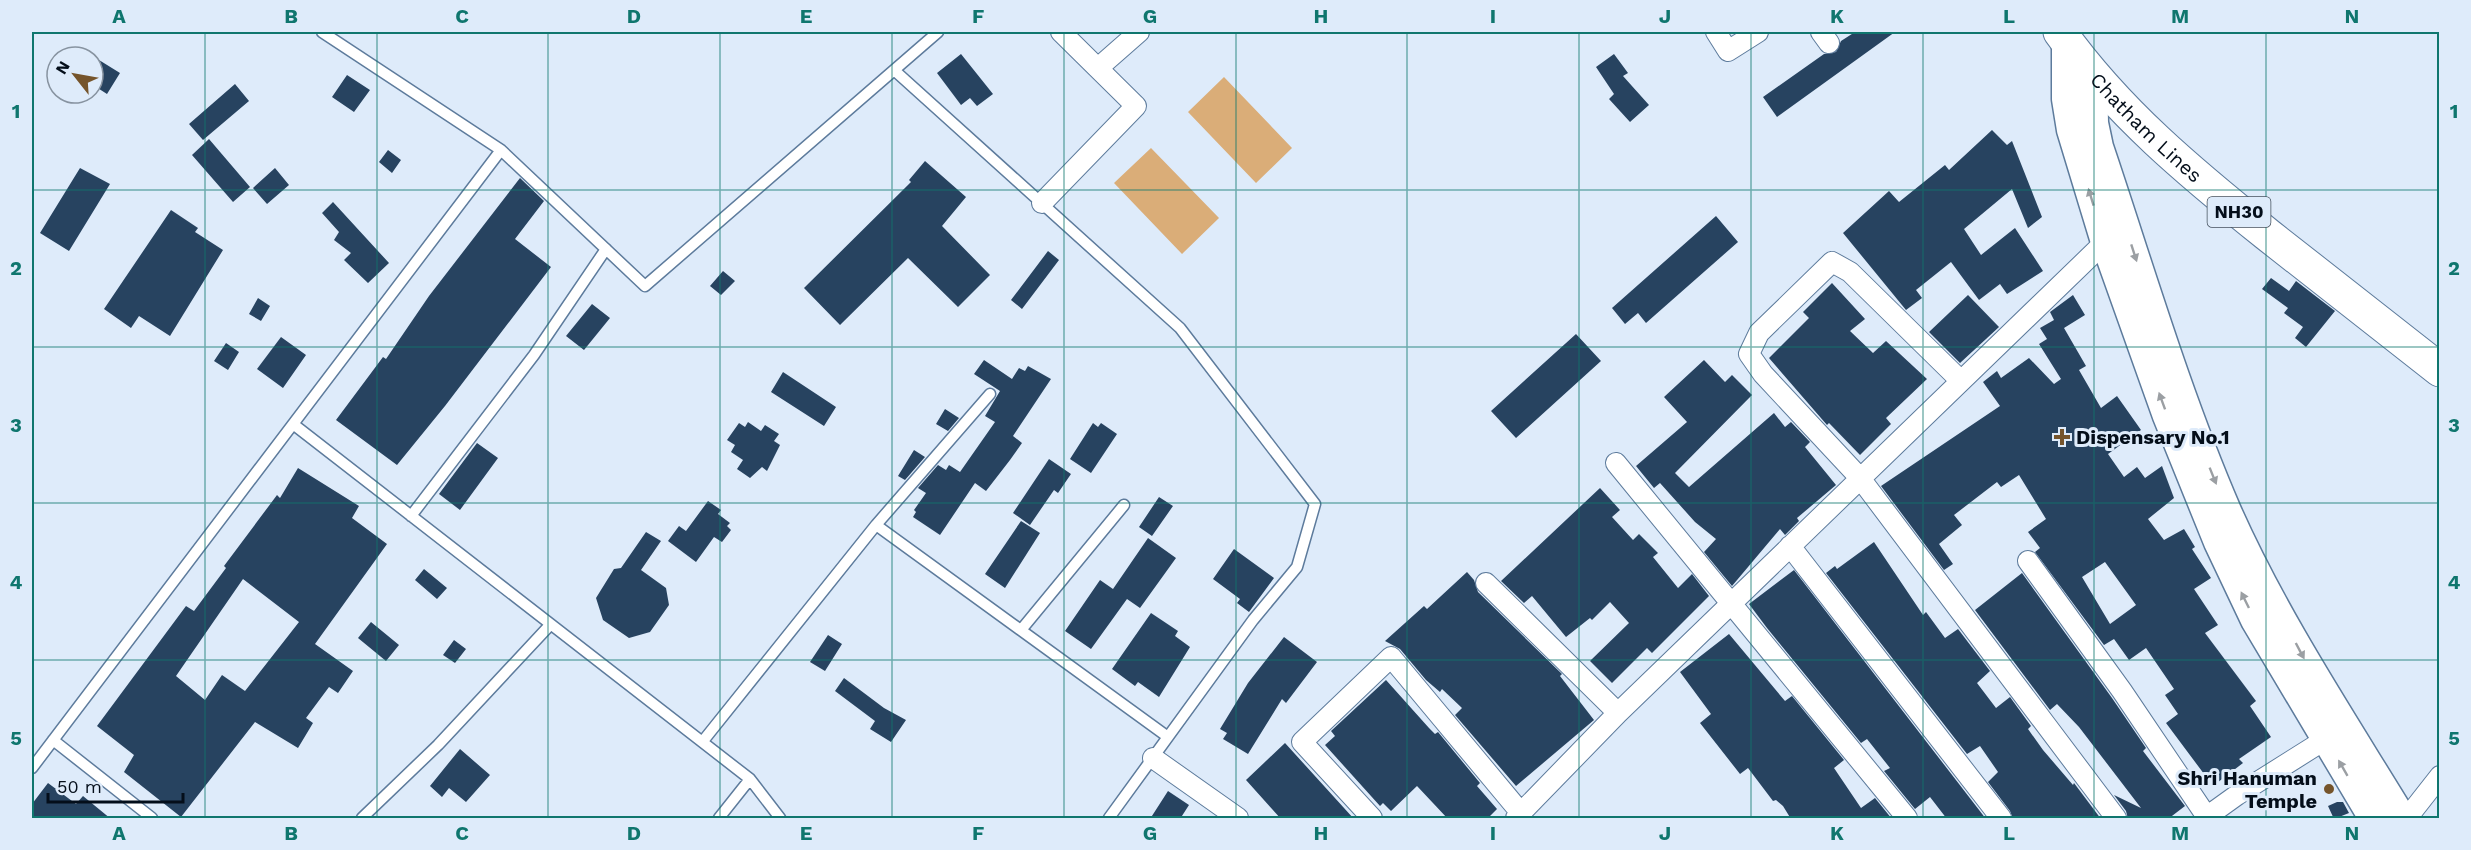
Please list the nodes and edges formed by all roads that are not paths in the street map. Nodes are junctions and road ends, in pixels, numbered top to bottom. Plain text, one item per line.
1 (322, 32) edge
2 (938, 32) edge
3 (1061, 32) edge
4 (1139, 32) edge
5 (1716, 32) edge
6 (1758, 32) edge
7 (2070, 34) edge
8 (1098, 68) junction
9 (894, 70) junction
10 (2093, 75) junction
11 (501, 150) junction
12 (1042, 203) junction
13 (2105, 242) junction
14 (606, 249) junction
15 (2439, 349) edge
16 (2439, 370) edge
17 (1961, 381) junction
18 (990, 394) dead end
19 (293, 424) junction
20 (1616, 463) dead end
21 (1860, 478) junction
22 (1124, 505) dead end
23 (411, 516) junction
24 (876, 525) junction
25 (1790, 546) junction
26 (2028, 561) dead end
27 (1486, 583) dead end
28 (1730, 605) junction
29 (550, 625) junction
30 (1021, 630) junction
31 (1618, 713) junction
32 (1168, 737) junction
33 (2326, 739) junction
34 (53, 740) junction
35 (703, 741) junction
36 (1153, 758) junction
37 (32, 768) edge
38 (2439, 776) edge
39 (750, 779) junction
40 (1519, 816) edge
41 (2206, 818) edge
42 (152, 819) edge
43 (362, 819) edge
44 (719, 819) edge
45 (780, 819) edge
46 (1109, 819) edge
47 (1238, 819) edge
48 (1372, 819) edge
49 (1907, 819) edge
50 (2001, 819) edge
51 (2116, 819) edge
52 (2373, 819) edge
53 (2402, 819) edge
54 (2407, 819) edge

1 - 11 lane
2 - 9 lane
3 - 8 street
4 - 8 street
5 - 6 street
7 - 10 highway, Chatham Lines / NH30
13 -> 7 main road
7 - 15 highway, Chatham Lines / NH30
8 - 12 street
9 - 12 lane
9 - 14 lane
10 - 16 highway, Chatham Lines / NH30
10 -> 53 main road
11 - 14 lane
11 - 19 lane
12 - 32 lane
13 - 17 street
33 -> 13 main road
14 - 23 lane
17 - 21 street
17 - 21 street
18 - 24 lane
19 - 23 lane
19 - 34 lane
20 - 28 street
21 - 25 street
21 - 51 street
22 - 30 lane
23 - 29 lane
24 - 30 lane
24 - 35 lane
25 - 28 street
25 - 50 street
26 - 41 street
27 - 31 street
28 - 31 street
28 - 49 street
29 - 35 lane
29 - 43 lane
30 - 32 lane
31 - 40 street
32 - 36 lane
33 - 41 street
52 -> 33 main road
34 - 37 lane
34 - 42 lane
35 - 39 lane
36 - 46 lane
36 - 47 street
38 - 54 street
39 - 44 lane
39 - 45 lane
40 - 48 street

